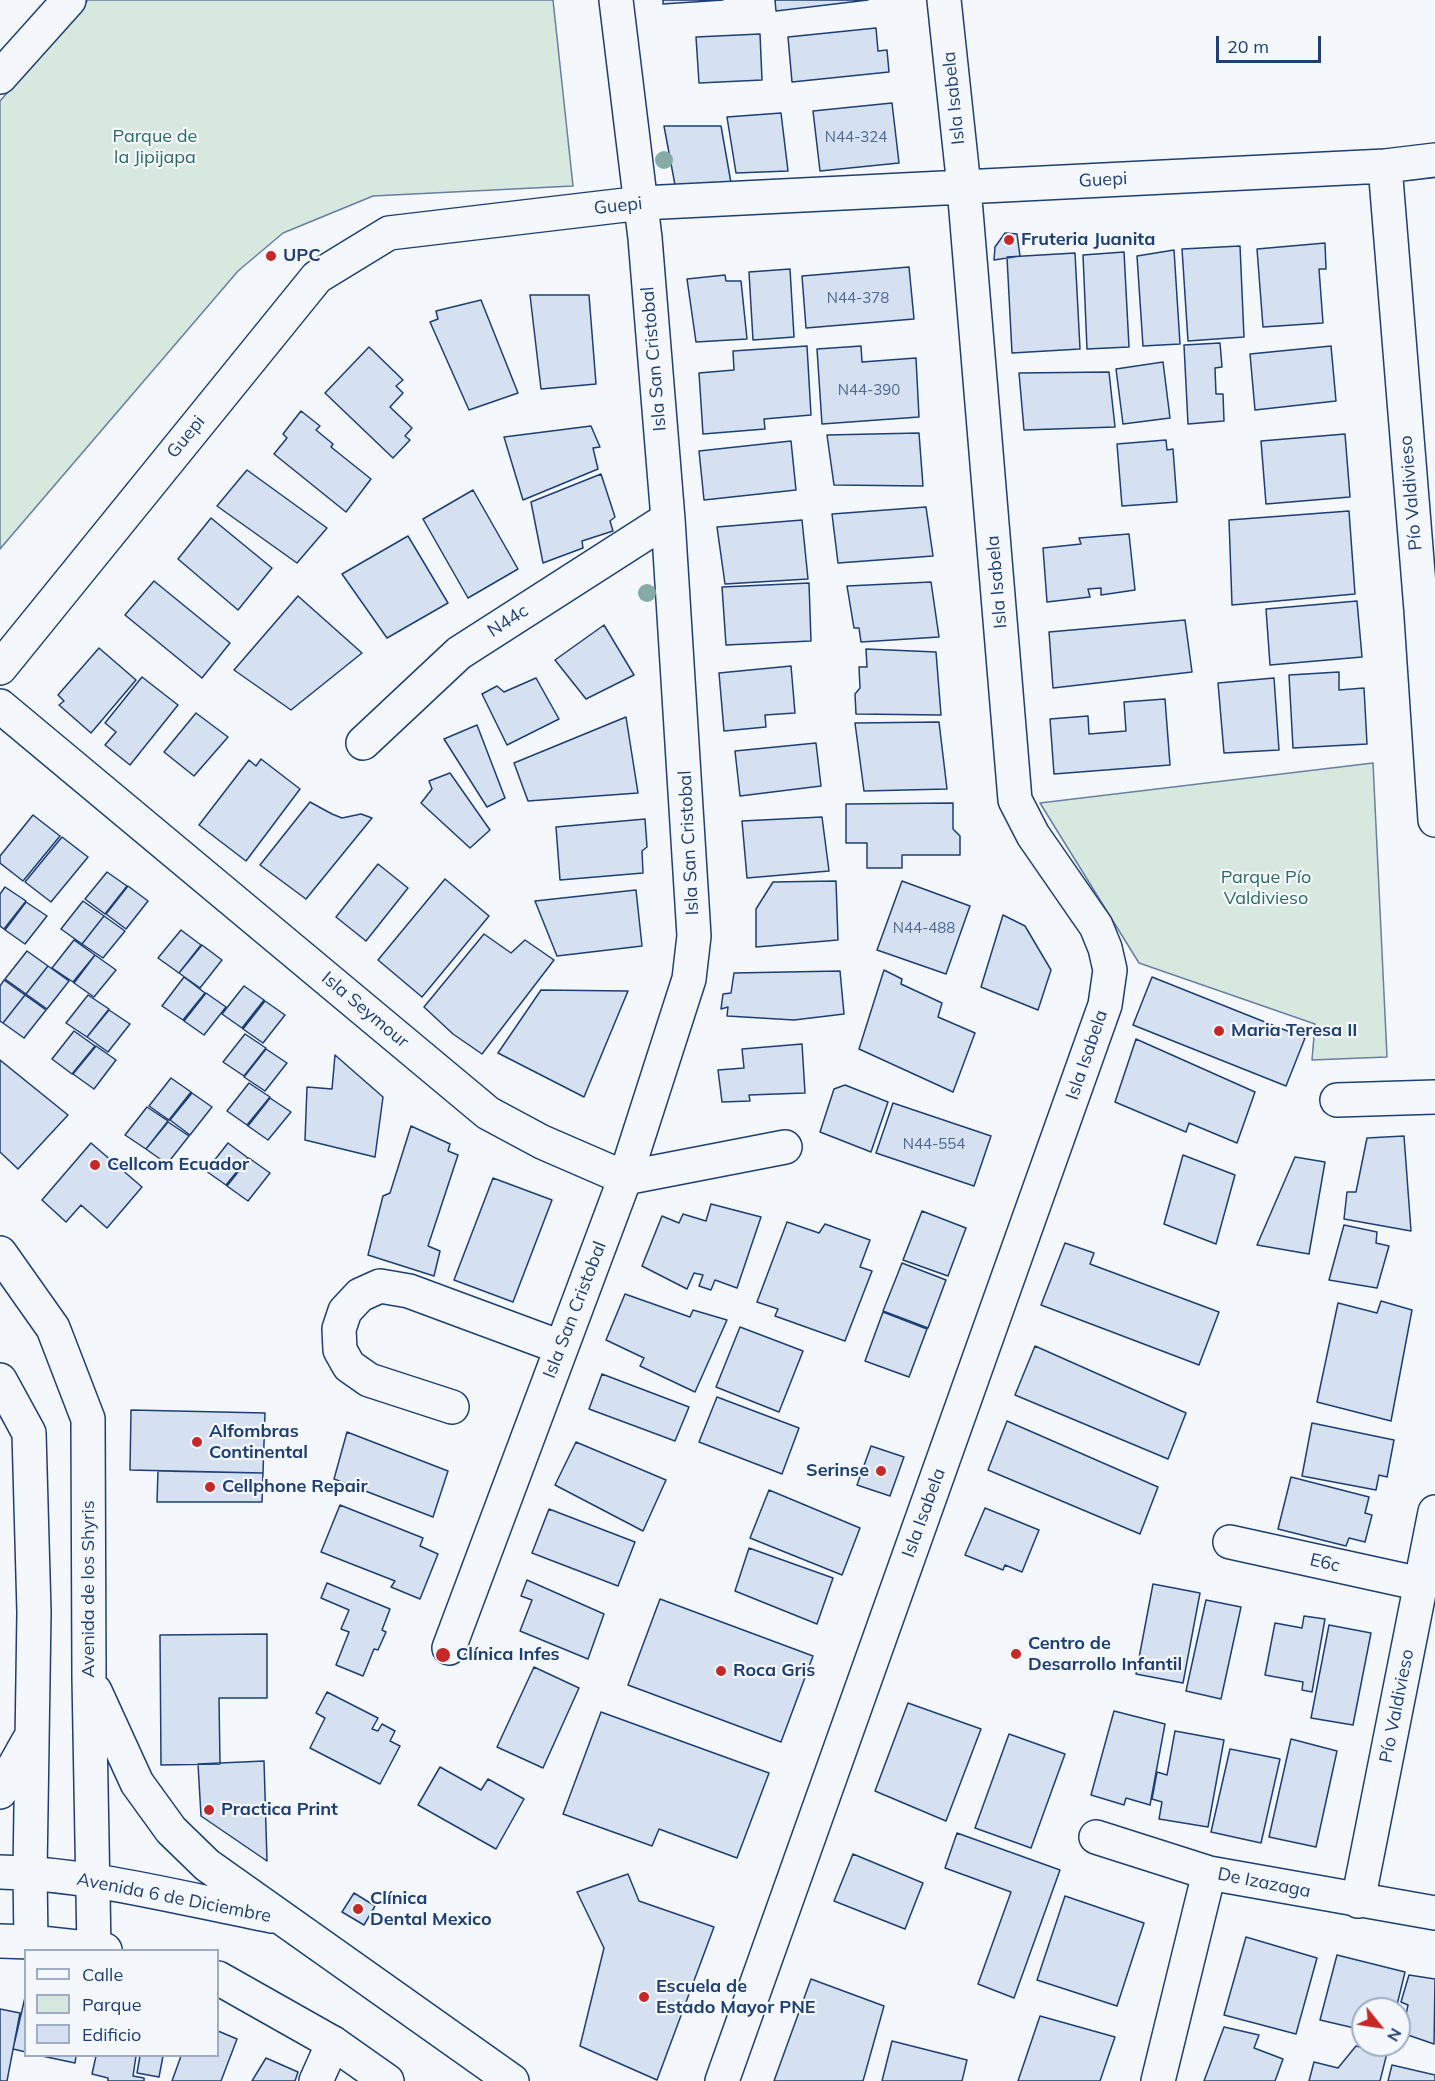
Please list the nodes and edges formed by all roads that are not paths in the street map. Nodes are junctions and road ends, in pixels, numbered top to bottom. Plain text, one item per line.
1 (69, 0) edge
2 (616, 0) edge
3 (944, 0) edge
4 (0, 77) edge
5 (1435, 160) edge
6 (1385, 166) junction
7 (964, 187) junction
8 (642, 203) junction
9 (668, 519) junction
10 (1428, 609) edge
11 (0, 668) edge
12 (0, 706) edge
13 (363, 743) dead end
14 (1435, 820) edge
15 (1435, 1097) edge
16 (1337, 1100) dead end
17 (785, 1147) dead end
18 (625, 1178) junction
19 (0, 1253) edge
20 (560, 1347) junction
21 (0, 1380) edge
22 (452, 1407) dead end
23 (1435, 1512) edge
24 (1230, 1542) dead end
25 (1421, 1584) junction
26 (449, 1648) dead end
27 (90, 1678) junction
28 (32, 1736) junction
29 (0, 1792) edge
30 (1096, 1837) dead end
31 (15, 1872) edge
32 (1209, 1873) junction
33 (93, 1880) junction
34 (1358, 1901) junction
35 (1435, 1913) edge
36 (286, 1919) junction
37 (16, 1941) edge
38 (99, 1949) edge
39 (219, 1979) edge
40 (333, 2043) junction
41 (316, 2081) edge
42 (387, 2081) edge
43 (512, 2081) edge
44 (722, 2081) edge
45 (1158, 2081) edge

1 - 4 street
2 - 8 street, Isla San Cristobal
3 - 7 street, Isla Isabela
5 - 6 street, Guepi
6 - 7 street, Guepi
6 - 10 street, Pío Valdivieso
7 - 8 street, Guepi
7 - 44 street, Isla Isabela
8 - 9 street, Isla San Cristobal
8 - 11 street, Guepi
9 - 13 street, N44c
9 - 18 street, Isla San Cristobal
10 - 14 street, Pío Valdivieso
12 - 18 street, Isla Seymour
15 - 16 street
17 - 18 street
18 - 20 street, Isla San Cristobal
19 - 27 street, Avenida de los Shyris
20 - 22 street
20 - 26 street, Isla San Cristobal
21 - 28 street
23 - 25 street, Pío Valdivieso
24 - 25 street, E6c
25 - 34 street, Pío Valdivieso
27 - 33 street, Avenida de los Shyris
27 - 36 street
28 - 29 street
28 - 31 street
30 - 32 street, De Izazaga
31 - 33 street, Avenida 6 de Diciembre
31 - 37 street
32 - 34 street, De Izazaga
32 - 45 street
33 - 36 street, Avenida 6 de Diciembre
33 - 38 street, Avenida de los Shyris
34 - 35 street, De Izazaga
36 - 43 street, Avenida 6 de Diciembre
37 - 38 street
39 - 40 street
40 - 41 street
40 - 42 street

